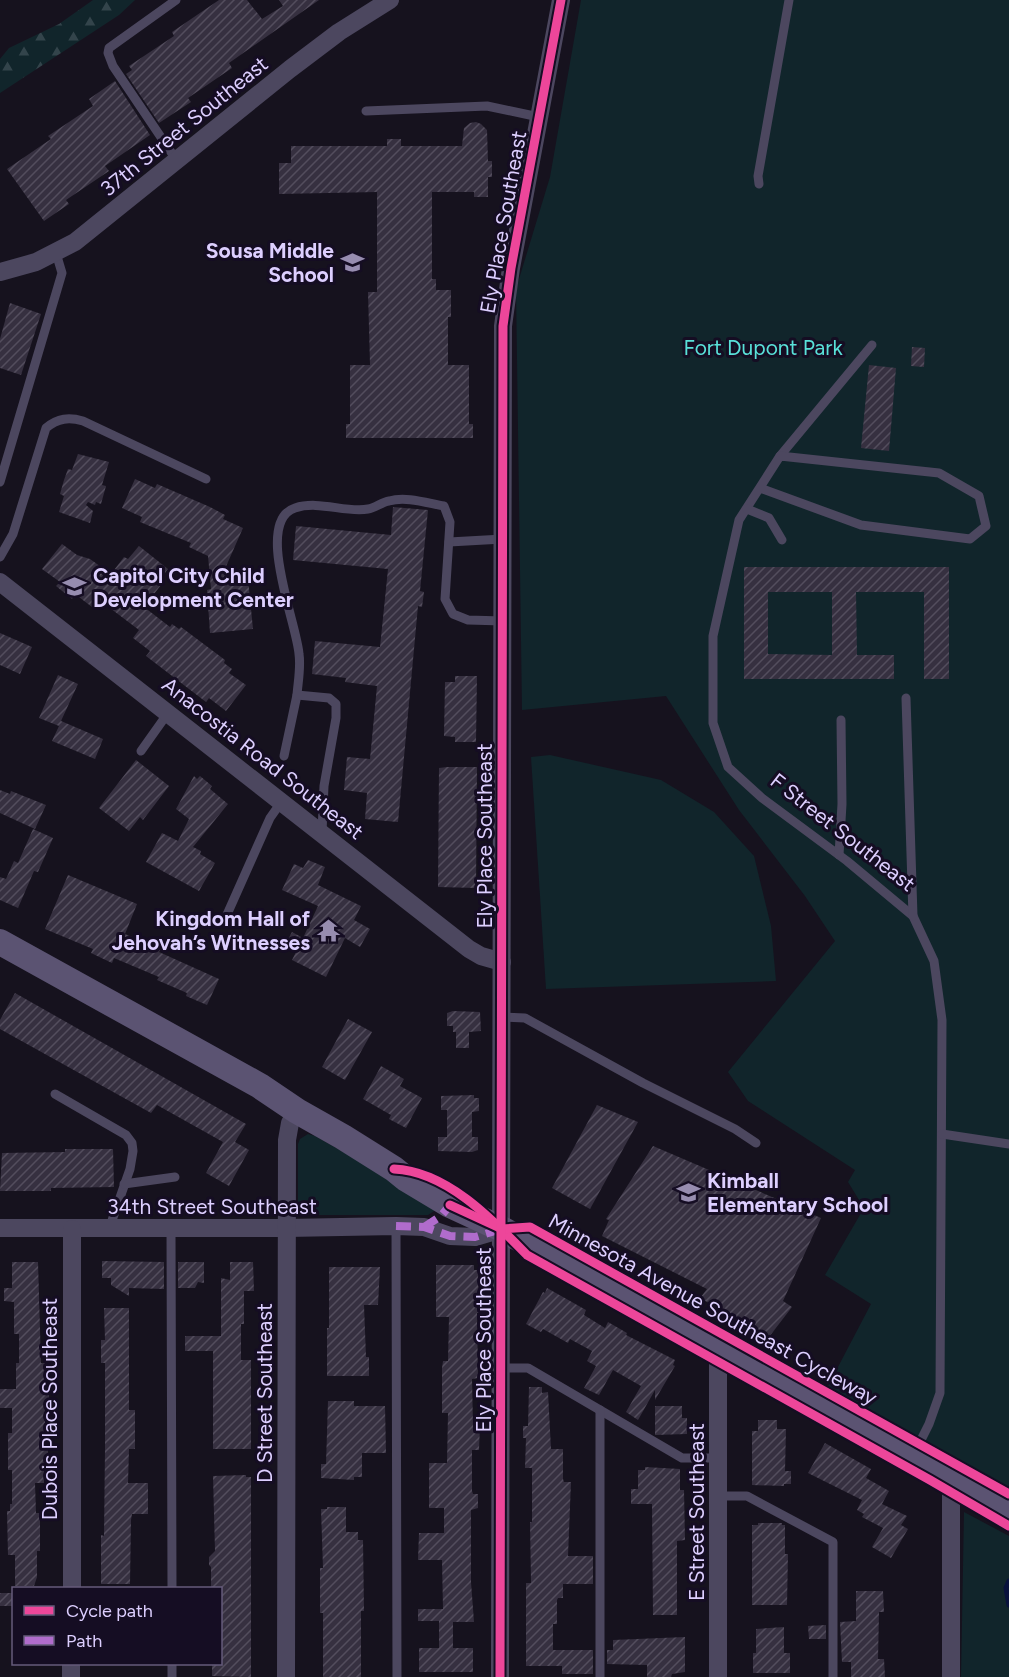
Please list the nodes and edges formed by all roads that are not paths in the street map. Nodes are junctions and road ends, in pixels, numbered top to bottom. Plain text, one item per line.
1 (176, 0) edge
2 (390, 0) edge
3 (561, 0) edge
4 (789, 0) edge
5 (366, 111) dead end
6 (539, 117) junction
7 (177, 161) junction
8 (759, 184) dead end
9 (56, 253) junction
10 (0, 272) edge
11 (872, 345) dead end
12 (780, 456) junction
13 (206, 479) dead end
14 (0, 482) edge
15 (760, 488) junction
16 (747, 509) junction
17 (503, 539) junction
18 (782, 540) dead end
19 (448, 542) junction
20 (0, 557) edge
21 (0, 582) edge
22 (503, 621) junction
23 (297, 695) junction
24 (906, 698) dead end
25 (168, 713) junction
26 (841, 720) dead end
27 (141, 751) dead end
28 (284, 756) dead end
29 (282, 801) junction
30 (322, 832) junction
31 (839, 855) junction
32 (913, 916) junction
33 (225, 919) dead end
34 (0, 942) edge
35 (0, 951) edge
36 (502, 962) junction
37 (503, 1017) junction
38 (55, 1094) dead end
39 (287, 1105) junction
40 (942, 1134) junction
41 (756, 1143) dead end
42 (1009, 1144) edge
43 (394, 1169) junction
44 (175, 1177) dead end
45 (124, 1184) junction
46 (450, 1205) junction
47 (396, 1226) junction
48 (424, 1227) junction
49 (0, 1228) edge
50 (287, 1228) junction
51 (72, 1229) junction
52 (109, 1229) junction
53 (171, 1229) junction
54 (502, 1229) junction
55 (718, 1348) junction
56 (501, 1368) junction
57 (600, 1410) junction
58 (914, 1454) junction
59 (719, 1458) junction
60 (951, 1475) junction
61 (719, 1496) junction
62 (1009, 1508) edge
63 (72, 1587) edge
64 (172, 1587) edge
65 (286, 1677) edge
66 (397, 1677) edge
67 (500, 1677) edge
68 (600, 1677) edge
69 (718, 1677) edge
70 (833, 1677) edge
71 (951, 1677) edge

1 - 7 lane
2 - 7 street, 37th Street Southeast
3 - 6 street, Ely Place Southeast
4 - 8 lane
5 - 6 lane
6 - 17 street, Ely Place Southeast
7 - 9 street, 37th Street Southeast
9 - 10 street, 37th Street Southeast
9 - 14 lane
11 - 12 lane, F Street Southeast
12 - 15 lane, F Street Southeast
12 - 15 lane
13 - 20 lane
15 - 16 lane, F Street Southeast
16 - 18 lane
16 - 31 lane, F Street Southeast
17 - 19 lane
17 - 22 street, Ely Place Southeast
19 - 22 lane
19 - 23 lane
21 - 25 street, Anacostia Road Southeast
22 - 36 street, Ely Place Southeast
23 - 28 lane
23 - 30 lane
24 - 32 lane
25 - 27 lane
25 - 29 street, Anacostia Road Southeast
26 - 31 lane
29 - 30 street, Anacostia Road Southeast
29 - 33 lane
30 - 36 street, Anacostia Road Southeast
31 - 32 lane, F Street Southeast
32 - 40 lane, F Street Southeast
34 - 39 main road
35 - 39 main road
36 - 37 street, Ely Place Southeast
37 - 41 lane
37 - 54 street, Ely Place Southeast
38 - 45 lane
39 - 43 main road
39 - 50 street, D Street Southeast
40 - 42 lane
40 - 58 lane, F Street Southeast
43 - 46 main road
43 - 54 main road
44 - 45 lane
45 - 52 lane
46 - 48 street
46 - 54 main road
47 - 48 street, 34th Street Southeast
47 - 50 street, 34th Street Southeast
47 - 66 lane
48 - 54 street, 34th Street Southeast
49 - 51 street, 34th Street Southeast
50 - 53 street, 34th Street Southeast
50 - 65 street, D Street Southeast
51 - 52 street, 34th Street Southeast
51 - 63 street, Dubois Place Southeast
52 - 53 street, 34th Street Southeast
53 - 64 lane
54 - 55 main road
54 - 56 street, Ely Place Southeast
55 - 58 main road
55 - 59 street, E Street Southeast
56 - 57 lane
56 - 67 street, Ely Place Southeast
57 - 59 lane
57 - 68 lane
58 - 60 main road
59 - 61 street, E Street Southeast
60 - 62 main road
60 - 71 street
61 - 69 street, E Street Southeast
61 - 70 lane

